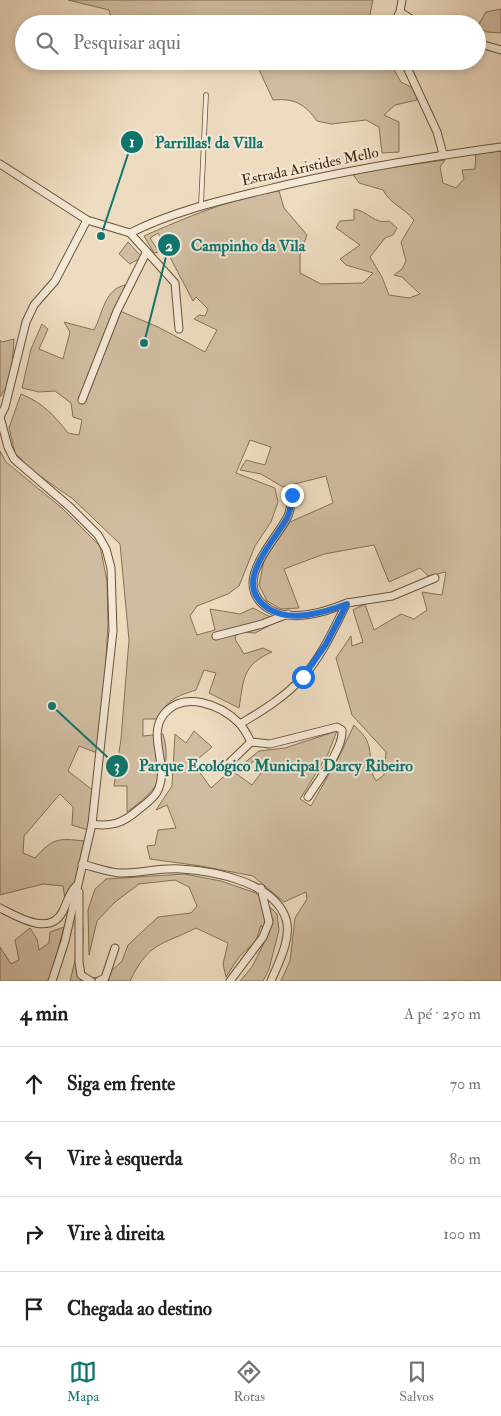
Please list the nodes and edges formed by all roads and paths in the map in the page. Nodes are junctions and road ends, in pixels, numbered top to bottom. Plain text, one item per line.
1 (402, 0) edge
2 (400, 12) junction
3 (396, 15) edge
4 (405, 15) edge
5 (486, 46) edge
6 (501, 50) edge
7 (408, 70) edge
8 (206, 96) dead end
9 (501, 147) edge
10 (444, 154) junction
11 (0, 164) edge
12 (202, 205) junction
13 (87, 220) junction
14 (130, 233) junction
15 (146, 253) junction
16 (179, 328) dead end
17 (82, 400) dead end
18 (0, 417) edge
19 (292, 495) dead end
20 (435, 578) dead end
21 (347, 604) junction
22 (288, 614) junction
23 (216, 636) dead end
24 (240, 724) junction
25 (251, 742) junction
26 (225, 767) dead end
27 (308, 797) dead end
28 (92, 824) junction
29 (82, 864) junction
30 (78, 884) junction
31 (261, 888) junction
32 (0, 908) edge
33 (115, 948) dead end
34 (52, 981) edge
35 (91, 981) edge
36 (99, 981) edge
37 (230, 981) edge
38 (270, 981) edge

1 - 2 street
2 - 3 street
2 - 4 street
5 - 6 street
7 - 10 street
8 - 12 lane
9 - 10 street, Estrada Aristides Mello
10 - 12 street, Estrada Aristides Mello
11 - 13 street
12 - 14 street, Estrada Aristides Mello
13 - 14 street
13 - 18 street
14 - 15 street
15 - 16 street
15 - 17 street
18 - 28 street
19 - 22 street
20 - 21 street
21 - 22 street
21 - 24 street
22 - 23 street
24 - 25 street
24 - 28 street
25 - 26 street
25 - 27 street
28 - 29 street
29 - 30 street
29 - 31 street
30 - 32 street
30 - 34 street
30 - 35 street
31 - 37 street
31 - 38 street
33 - 36 street

